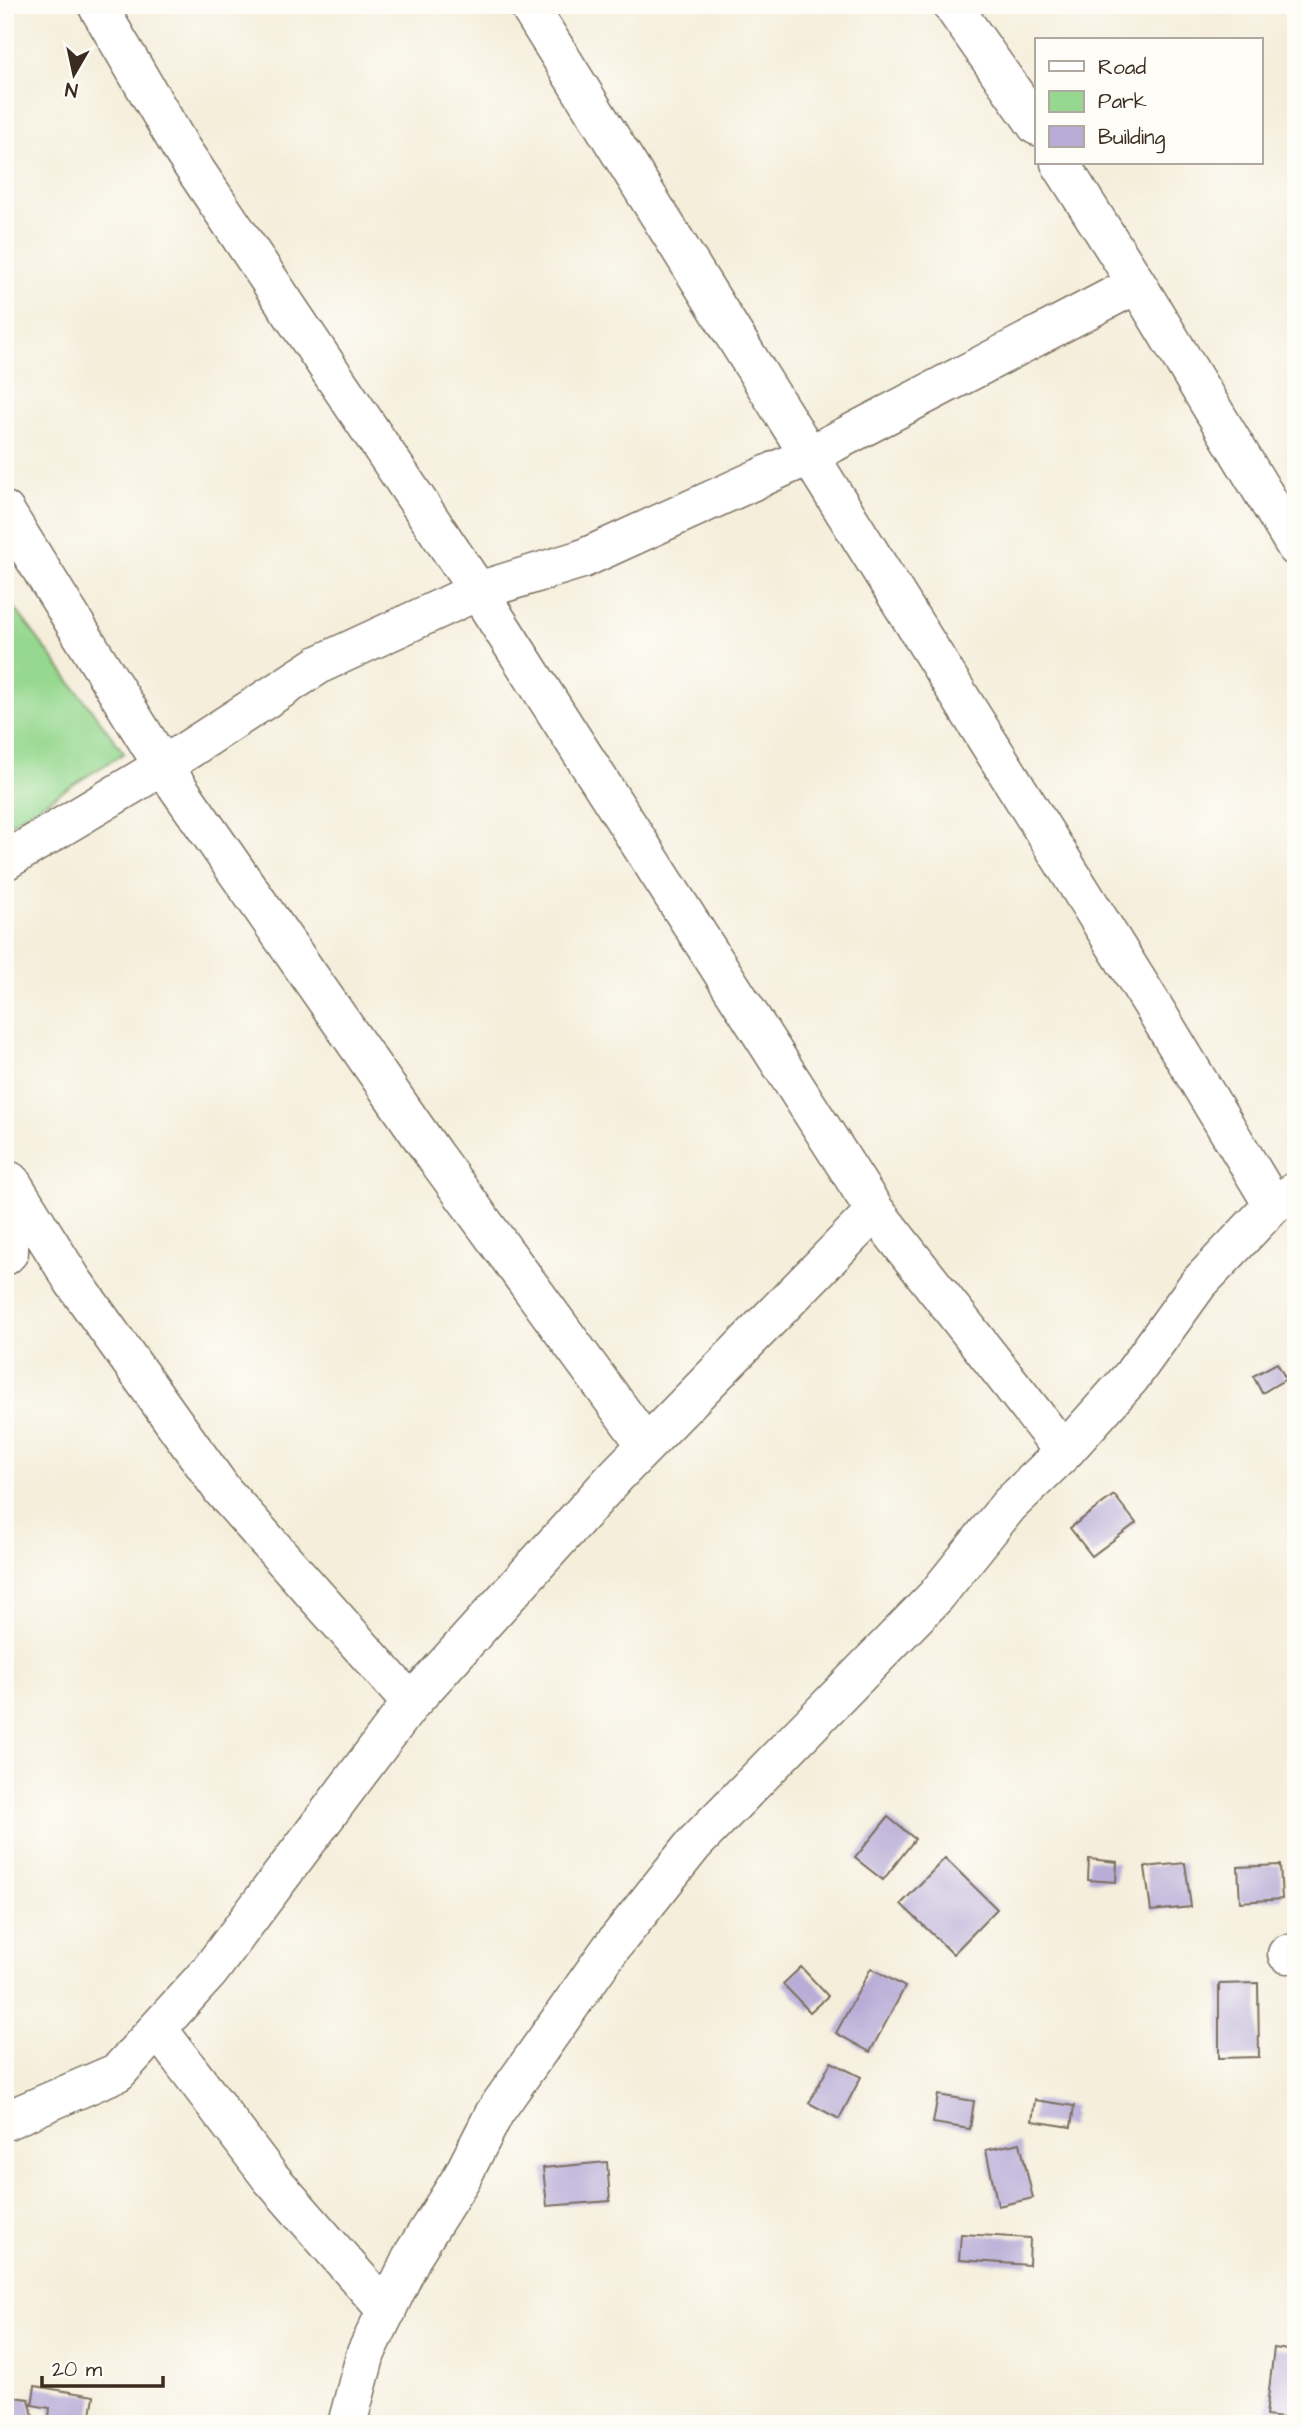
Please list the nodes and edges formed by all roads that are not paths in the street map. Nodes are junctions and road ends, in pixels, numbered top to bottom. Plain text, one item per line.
1 (97, 5) edge
2 (528, 5) edge
3 (951, 5) edge
4 (1035, 123) edge
5 (1061, 164) edge
6 (1137, 284) junction
7 (808, 456) junction
8 (5, 511) edge
9 (1296, 547) edge
10 (478, 591) junction
11 (163, 766) junction
12 (5, 861) edge
13 (8, 1178) edge
14 (1284, 1198) edge
15 (875, 1211) junction
16 (5, 1256) edge
17 (646, 1445) junction
18 (1064, 1452) junction
19 (411, 1703) junction
20 (158, 2029) junction
21 (5, 2121) edge
22 (387, 2311) junction
23 (347, 2424) edge

1 - 10 street
2 - 7 street
3 - 4 street
5 - 6 street
6 - 7 street
6 - 9 street
7 - 10 street
7 - 14 street
8 - 11 street
10 - 11 street
10 - 15 street
11 - 12 street
11 - 17 street
13 - 16 street
13 - 19 street
14 - 18 street
15 - 17 street
15 - 18 street
17 - 19 street
18 - 22 street
19 - 20 street
20 - 21 street
20 - 22 street
22 - 23 street

